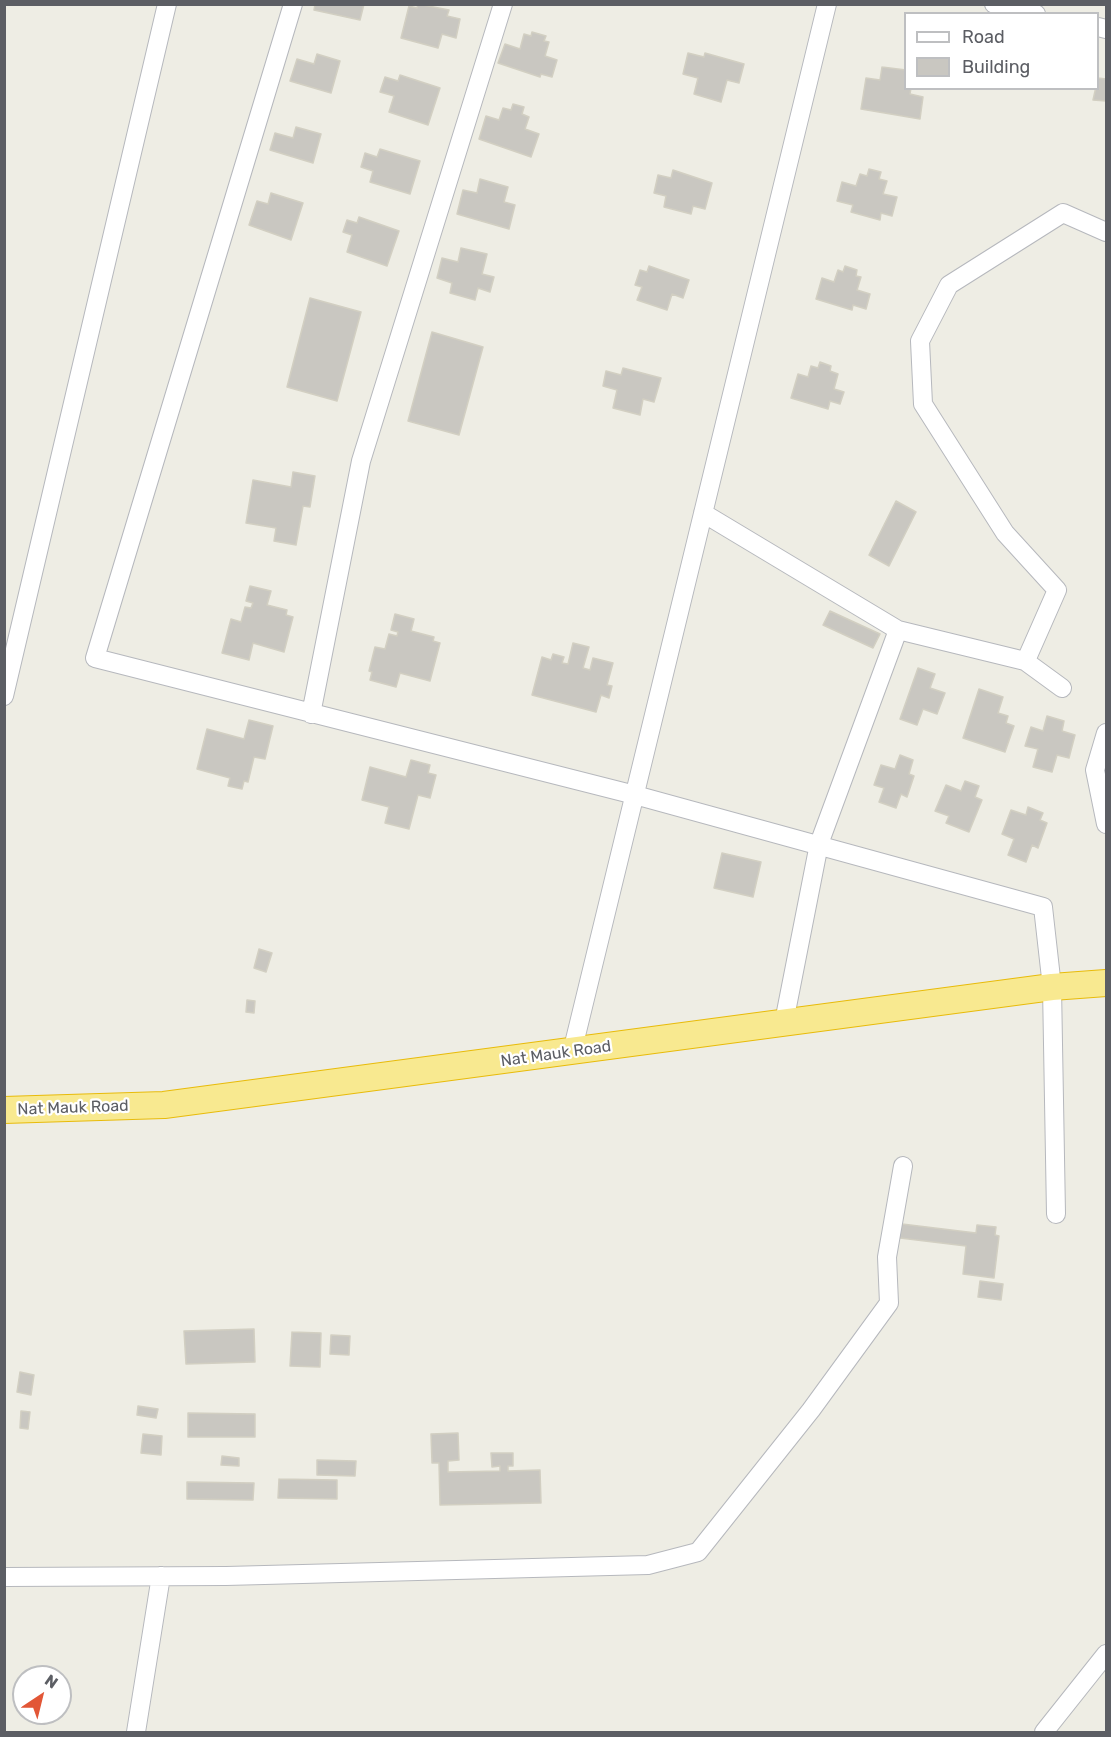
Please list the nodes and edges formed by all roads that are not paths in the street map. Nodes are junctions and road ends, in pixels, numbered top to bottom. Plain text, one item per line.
1 (167, 4) edge
2 (293, 4) edge
3 (503, 4) edge
4 (827, 4) edge
5 (994, 4) edge
6 (1028, 12) edge
7 (1107, 232) edge
8 (703, 513) junction
9 (898, 630) junction
10 (1027, 658) dead end
11 (1062, 688) dead end
12 (4, 696) edge
13 (311, 714) junction
14 (1107, 733) edge
15 (635, 795) junction
16 (1107, 824) edge
17 (819, 844) junction
18 (1107, 983) edge
19 (1052, 987) junction
20 (784, 1022) junction
21 (572, 1052) junction
22 (4, 1110) edge
23 (903, 1166) dead end
24 (1056, 1214) dead end
25 (161, 1576) junction
26 (4, 1577) edge
27 (1107, 1654) edge
28 (136, 1732) edge
29 (1044, 1732) edge

1 - 12 street
2 - 13 street
3 - 13 street
4 - 8 street
5 - 6 street
7 - 10 street
8 - 9 street
8 - 15 street
9 - 11 street
9 - 17 street
13 - 15 street
14 - 16 street
15 - 17 street
15 - 21 street
17 - 19 street
17 - 20 street
18 - 19 highway, Nat Mauk Road
19 - 20 highway, Nat Mauk Road
19 - 24 street
20 - 21 highway, Nat Mauk Road
21 - 22 highway, Nat Mauk Road
23 - 25 street
25 - 26 street
25 - 28 street
27 - 29 street

